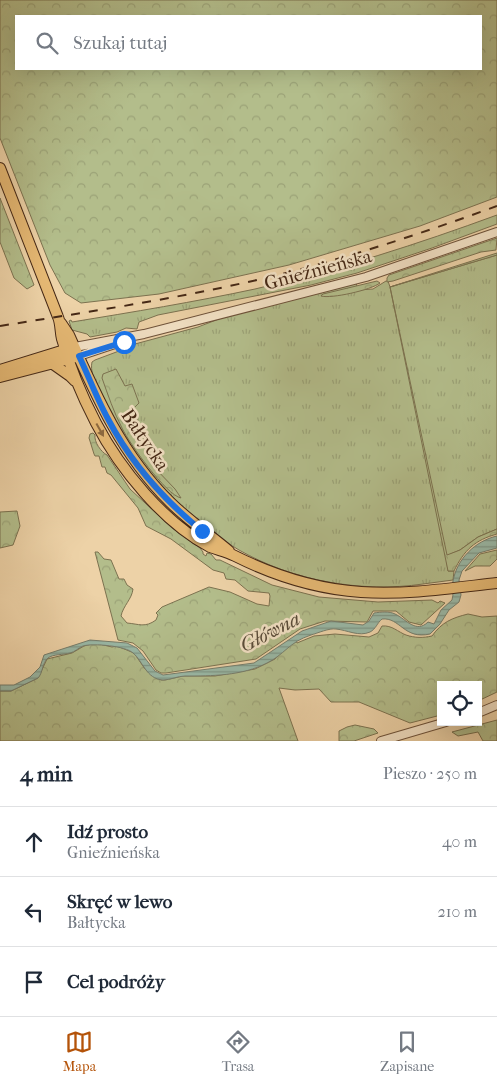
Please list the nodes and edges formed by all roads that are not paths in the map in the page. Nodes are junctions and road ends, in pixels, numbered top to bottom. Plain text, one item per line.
1 (0, 168) edge
2 (497, 232) edge
3 (72, 353) junction
4 (53, 364) junction
5 (0, 370) edge
6 (0, 378) edge
7 (79, 386) junction
8 (233, 555) junction
9 (497, 583) edge
10 (497, 705) edge
11 (482, 711) edge
12 (437, 725) edge
13 (381, 741) edge

1 - 3 main road, Bałtycka
2 - 3 street, Gnieźnieńska
3 - 4 main road, Gnieźnieńska
3 - 5 main road, Gnieźnieńska
3 - 7 main road, Bałtycka
3 - 8 main road, Bałtycka
4 - 6 main road, Gnieźnieńska
4 - 7 main road
7 -> 8 main road, Bałtycka
8 - 9 main road, Bałtycka
10 - 11 street
12 - 13 street

